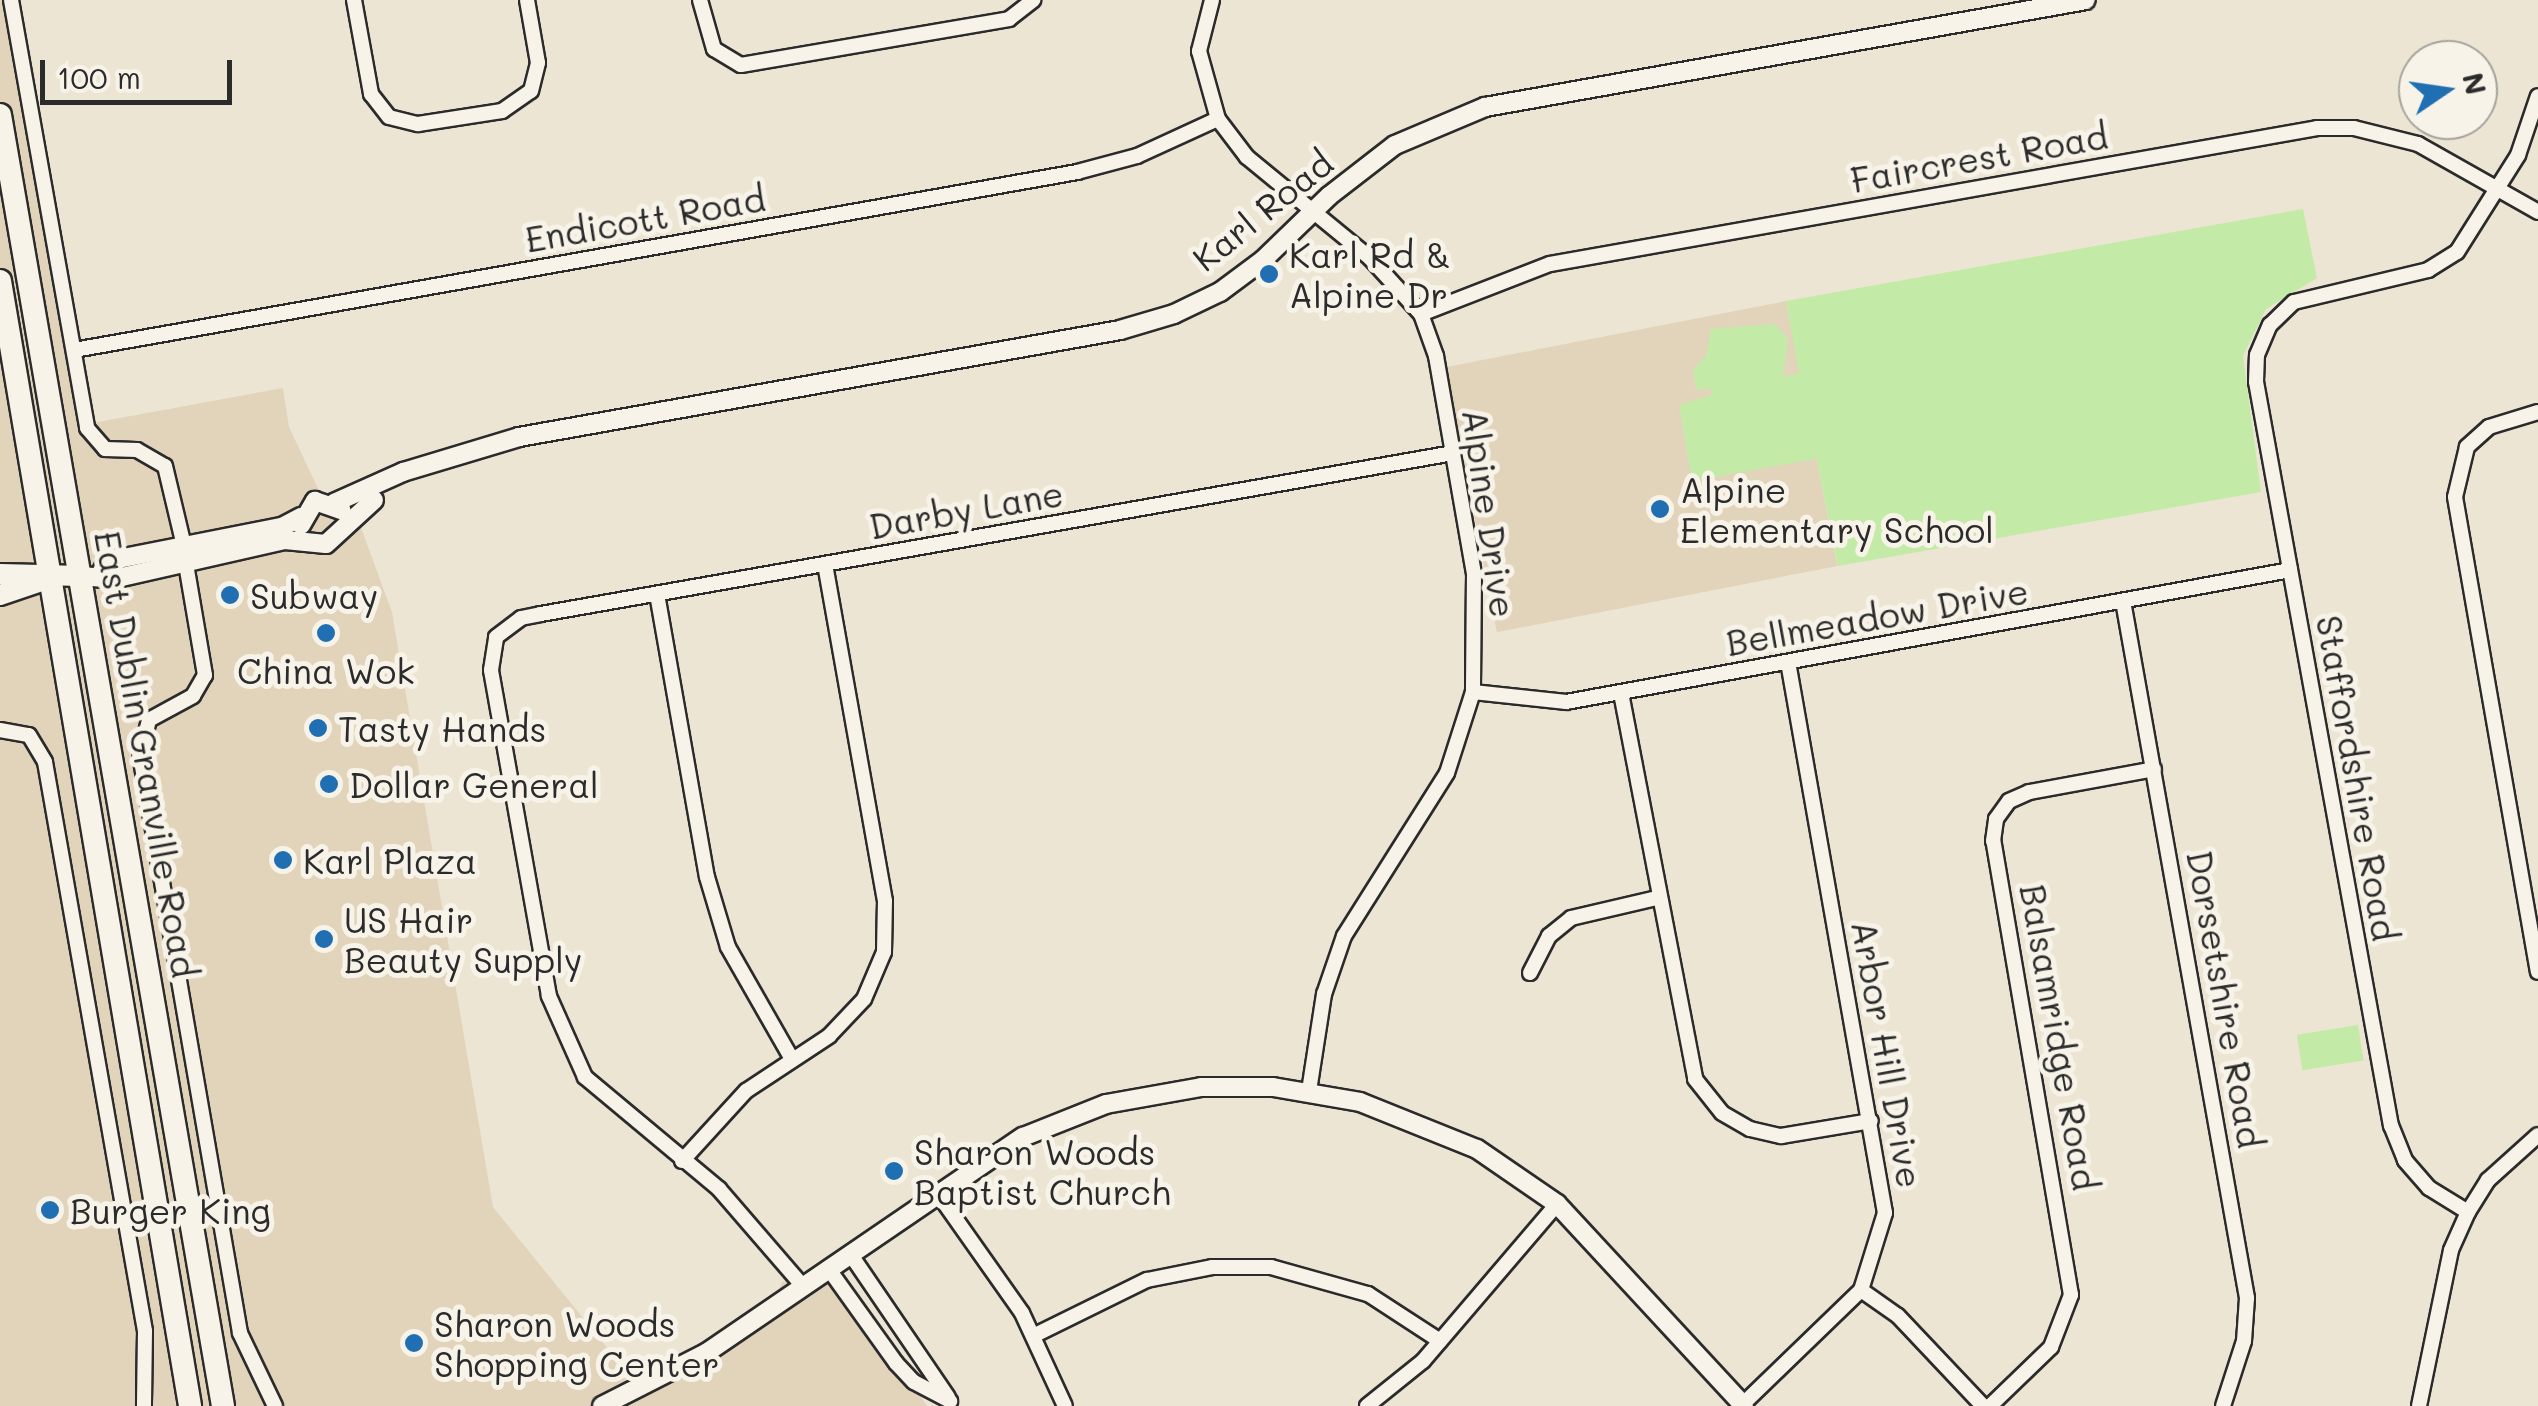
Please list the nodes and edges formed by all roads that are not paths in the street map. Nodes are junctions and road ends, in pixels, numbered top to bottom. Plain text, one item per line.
1 (11, 0) edge
2 (354, 0) edge
3 (527, 0) edge
4 (700, 0) edge
5 (1212, 0) edge
6 (2086, 0) edge
7 (1032, 2) edge
8 (2538, 96) edge
9 (0, 114) edge
10 (1218, 118) junction
11 (2498, 190) junction
12 (1313, 211) junction
13 (2538, 212) edge
14 (0, 281) edge
15 (1421, 314) junction
16 (74, 350) junction
17 (2538, 412) edge
18 (1453, 453) junction
19 (414, 472) junction
20 (334, 503) junction
21 (301, 517) junction
22 (345, 525) junction
23 (312, 542) junction
24 (185, 555) junction
25 (824, 564) junction
26 (2290, 570) junction
27 (0, 574) edge
28 (91, 574) junction
29 (50, 578) junction
30 (657, 594) junction
31 (0, 595) edge
32 (2123, 602) junction
33 (1788, 662) junction
34 (1473, 692) junction
35 (1621, 693) junction
36 (0, 730) edge
37 (2154, 769) junction
38 (1657, 898) junction
39 (2534, 928) edge
40 (2538, 972) edge
41 (1530, 973) dead end
42 (792, 1059) junction
43 (1309, 1091) junction
44 (1871, 1121) junction
45 (2538, 1134) edge
46 (682, 1160) junction
47 (936, 1191) junction
48 (1557, 1204) junction
49 (2468, 1212) junction
50 (851, 1254) junction
51 (828, 1268) junction
52 (801, 1284) junction
53 (1862, 1290) junction
54 (1035, 1335) junction
55 (1440, 1341) junction
56 (952, 1404) edge
57 (1744, 1405) edge
58 (144, 1406) edge
59 (190, 1406) edge
60 (223, 1406) edge
61 (275, 1406) edge
62 (602, 1406) edge
63 (1066, 1406) edge
64 (1367, 1406) edge
65 (1986, 1406) edge
66 (2222, 1406) edge
67 (2419, 1406) edge

1 - 16 street, East Dublin Granville Road
2 - 3 street
4 - 7 street
5 - 10 street, Alpine Drive
6 - 12 street, Karl Road
8 - 11 street
9 - 28 main road, East Dublin Granville Road
10 - 12 street, Alpine Drive
10 - 16 street, Endicott Road
11 - 13 street, Faircrest Road
11 - 15 street, Faircrest Road
11 - 26 street, Staffordshire Road
12 - 15 street, Alpine Drive
12 - 19 street, Karl Road
14 - 29 main road, East Dublin Granville Road
15 - 18 street, Alpine Drive
16 - 24 street, East Dublin Granville Road
17 - 39 street
18 - 25 street, Darby Lane
18 - 34 street, Alpine Drive
19 - 20 street, Karl Road
19 - 22 street, Karl Road
20 - 21 street
20 - 22 street
21 - 23 street
21 - 24 street
22 - 23 street
23 - 24 street
24 - 28 street
24 - 61 street, East Dublin Granville Road
25 - 30 street, Darby Lane
25 - 42 street
26 - 32 street, Bellmeadow Drive
26 - 49 street, Staffordshire Road
27 - 29 main road
28 - 29 main road
28 - 60 main road, East Dublin Granville Road
29 - 31 main road
29 - 59 main road, East Dublin Granville Road
30 - 42 street
30 - 46 street, Darby Lane
32 - 33 street, Bellmeadow Drive
32 - 37 street, Dorsetshire Road
33 - 35 street, Bellmeadow Drive
33 - 44 street, Arbor Hill Drive
34 - 35 street, Bellmeadow Drive
34 - 43 street, Alpine Drive
35 - 38 street
36 - 58 street
37 - 65 street, Balsamridge Road
37 - 66 street, Dorsetshire Road
38 - 41 street
38 - 44 street
39 - 40 street
42 - 46 street
43 - 47 street
43 - 48 street
44 - 53 street, Arbor Hill Drive
45 - 49 street
46 - 52 street
47 - 50 street
47 - 54 street
48 - 55 street
48 - 57 street
49 - 67 street
50 - 51 street
50 - 56 street
51 - 52 street
51 - 56 street
52 - 62 street
53 - 57 street, Arbor Hill Drive
53 - 65 street
54 - 55 street
54 - 63 street
55 - 64 street

